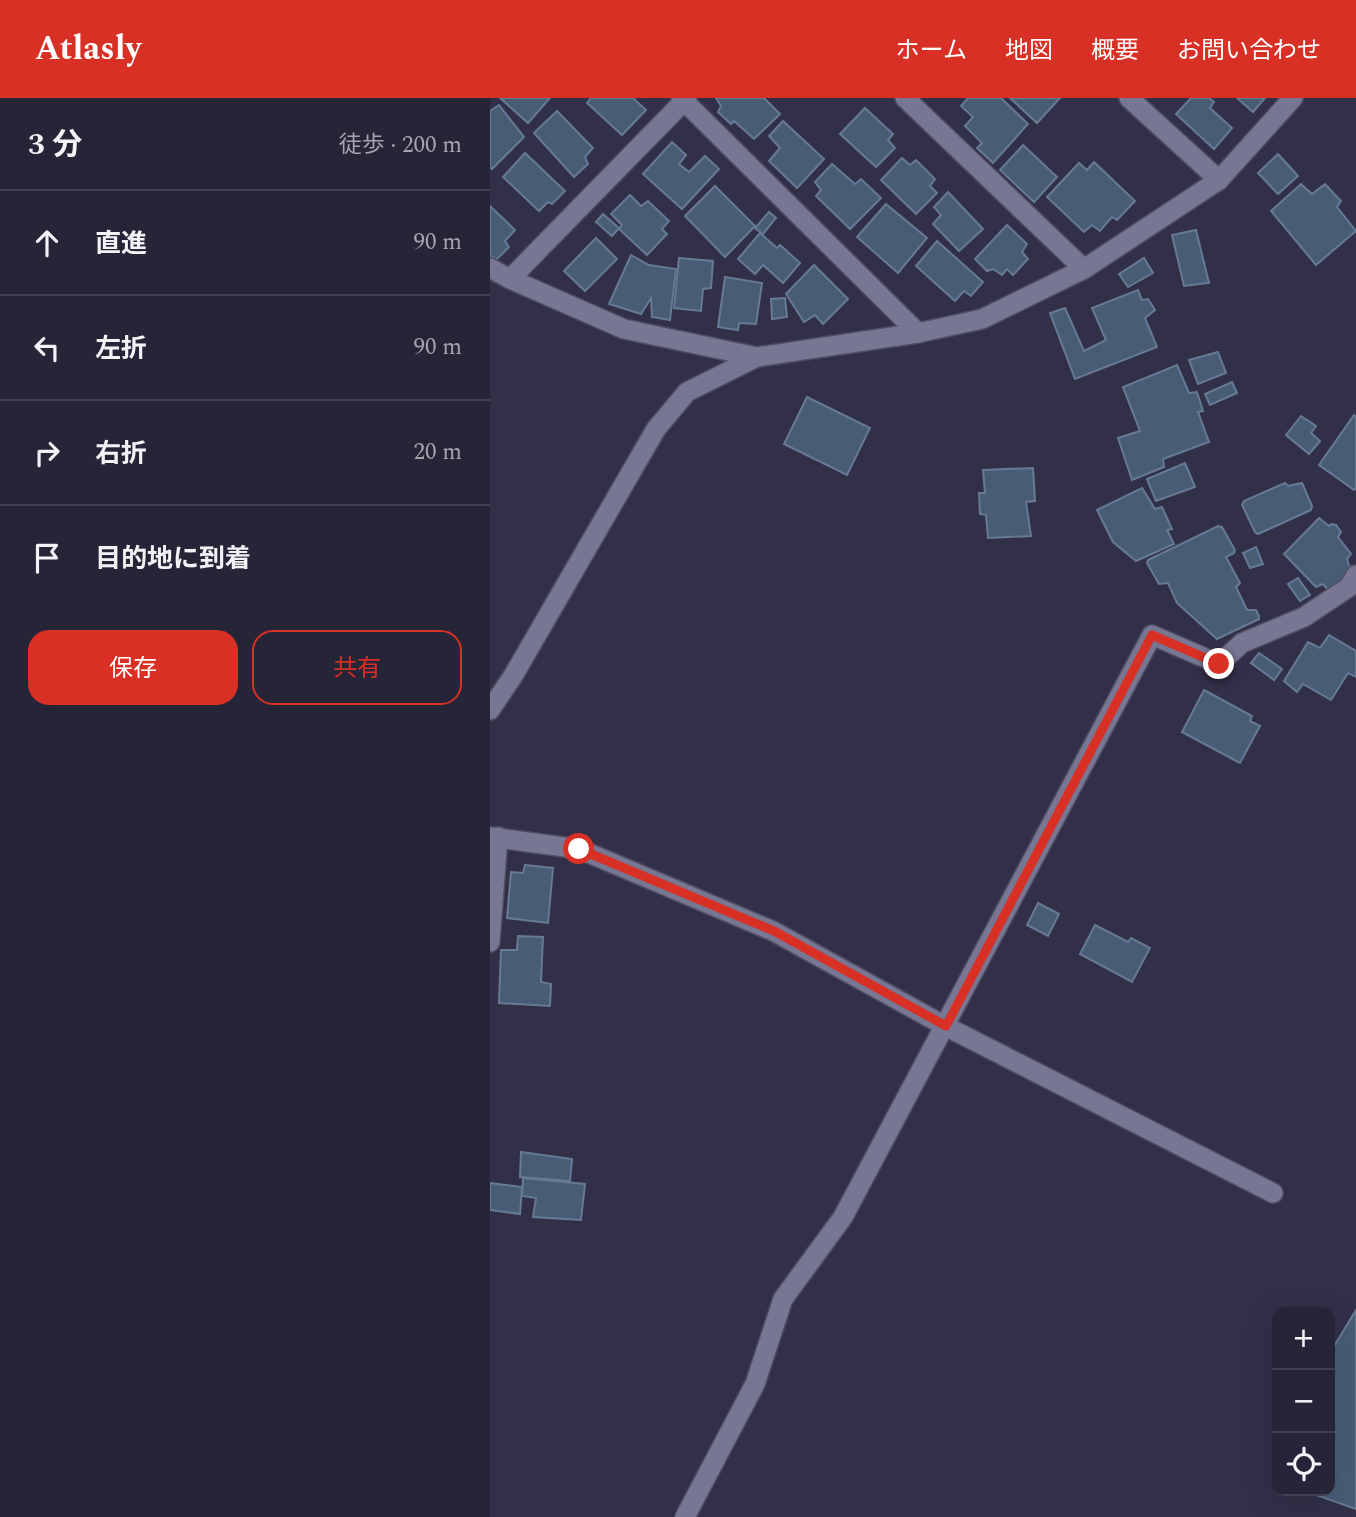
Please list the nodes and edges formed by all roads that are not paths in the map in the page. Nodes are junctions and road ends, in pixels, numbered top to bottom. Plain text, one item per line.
1 (905, 98) edge
2 (1129, 98) edge
3 (1293, 98) edge
4 (684, 99) edge
5 (1219, 180) junction
6 (490, 268) edge
7 (1084, 269) junction
8 (510, 279) junction
9 (918, 333) junction
10 (757, 357) junction
11 (1356, 575) edge
12 (490, 710) edge
13 (494, 837) edge
14 (490, 942) edge
15 (946, 1026) junction
16 (1273, 1193) dead end
17 (685, 1517) edge

1 - 7 street
2 - 5 street
3 - 5 street
4 - 8 street
4 - 9 street
5 - 7 street
6 - 8 street
7 - 9 street
8 - 10 street
9 - 10 street
10 - 12 street
11 - 15 street
13 - 14 street
13 - 15 street
15 - 16 street
15 - 17 street

